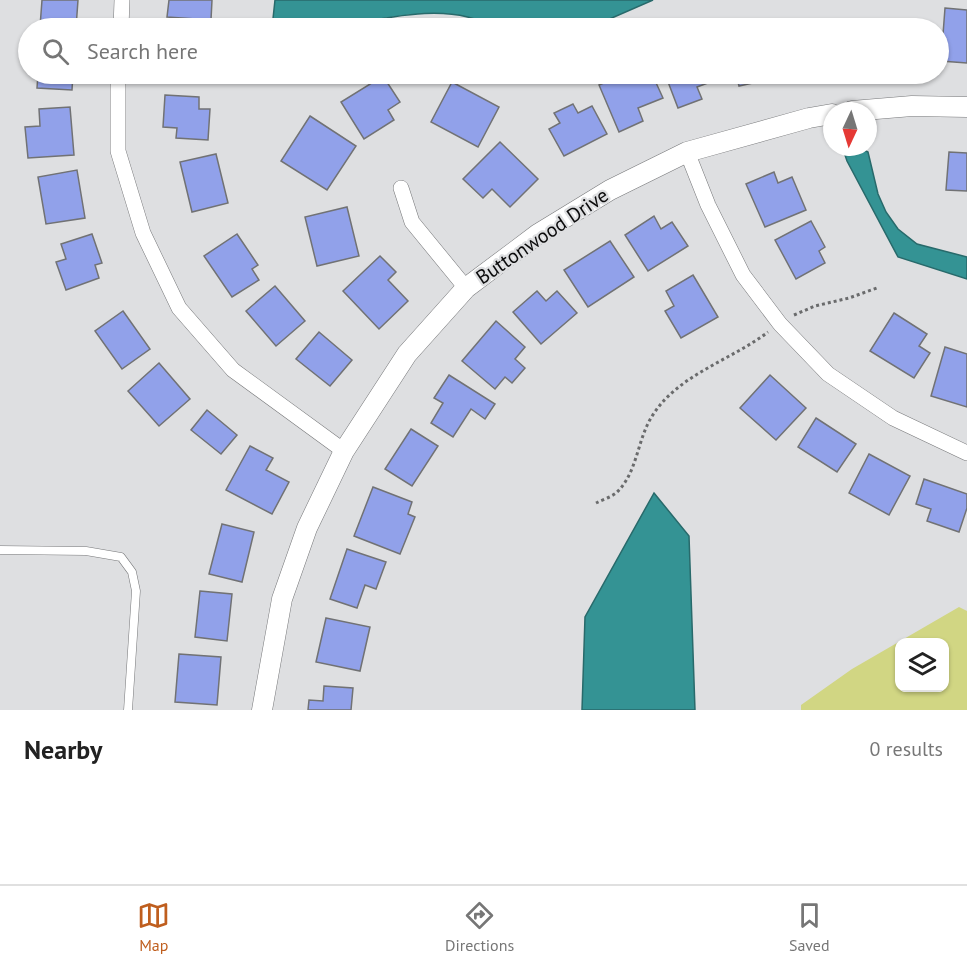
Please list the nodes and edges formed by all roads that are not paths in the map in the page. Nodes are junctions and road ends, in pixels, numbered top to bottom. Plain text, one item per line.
1 (123, 0) edge
2 (122, 18) edge
3 (118, 84) edge
4 (967, 107) edge
5 (877, 109) edge
6 (823, 116) edge
7 (687, 152) junction
8 (401, 188) dead end
9 (466, 288) junction
10 (344, 451) junction
11 (967, 453) edge
12 (0, 550) edge
13 (128, 710) edge
14 (262, 710) edge

1 - 2 street
3 - 10 street
4 - 5 street
6 - 7 street, Buttonwood Drive
7 - 9 street, Buttonwood Drive
7 - 11 street
8 - 9 street
9 - 10 street, Buttonwood Drive
10 - 14 street, Buttonwood Drive
12 - 13 lane

